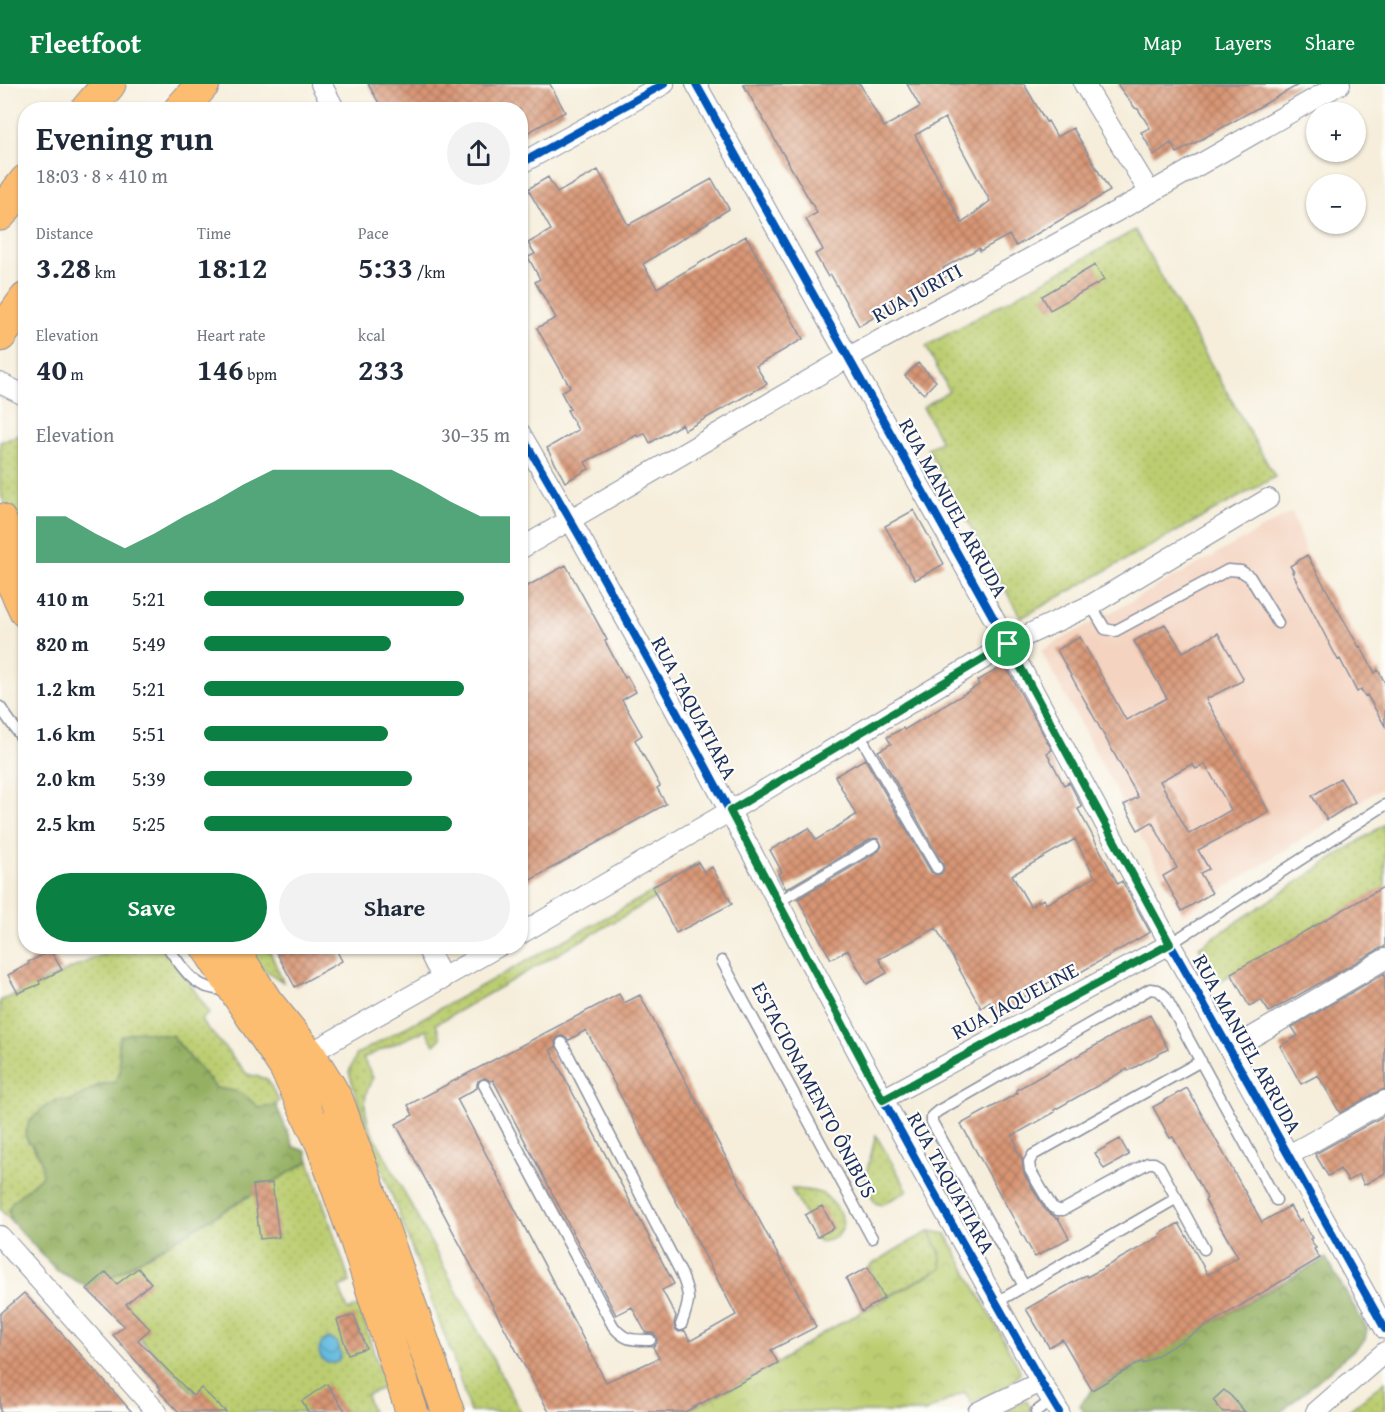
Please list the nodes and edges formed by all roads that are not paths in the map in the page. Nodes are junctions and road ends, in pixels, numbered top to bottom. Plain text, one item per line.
1 (109, 84) edge
2 (203, 84) edge
3 (321, 84) edge
4 (664, 84) edge
5 (696, 84) edge
6 (1084, 84) edge
7 (1340, 84) edge
8 (94, 102) edge
9 (187, 102) edge
10 (331, 102) edge
11 (528, 160) edge
12 (18, 191) edge
13 (1150, 193) junction
14 (0, 214) edge
15 (18, 310) edge
16 (0, 334) edge
17 (849, 357) junction
18 (0, 383) edge
19 (18, 392) edge
20 (528, 446) edge
21 (1268, 499) dead end
22 (572, 519) junction
23 (4, 540) edge
24 (528, 544) edge
25 (18, 562) edge
26 (18, 586) edge
27 (1091, 605) junction
28 (1278, 623) dead end
29 (1008, 644) junction
30 (0, 706) edge
31 (18, 732) edge
32 (858, 734) junction
33 (1385, 805) edge
34 (730, 811) junction
35 (875, 845) dead end
36 (937, 868) dead end
37 (778, 902) junction
38 (528, 929) edge
39 (1170, 944) junction
40 (173, 954) edge
41 (211, 954) edge
42 (236, 954) edge
43 (430, 954) edge
44 (485, 954) edge
45 (1385, 958) edge
46 (722, 960) dead end
47 (443, 979) junction
48 (234, 989) junction
49 (562, 1043) dead end
50 (1230, 1050) junction
51 (297, 1060) junction
52 (1201, 1061) junction
53 (484, 1085) dead end
54 (883, 1100) junction
55 (1385, 1101) edge
56 (1289, 1155) junction
57 (1177, 1198) junction
58 (1276, 1200) dead end
59 (0, 1236) edge
60 (872, 1238) dead end
61 (1204, 1249) dead end
62 (1024, 1286) junction
63 (997, 1302) junction
64 (681, 1325) dead end
65 (1385, 1329) edge
66 (650, 1340) dead end
67 (1385, 1352) edge
68 (1041, 1382) junction
69 (1056, 1406) edge
70 (157, 1412) edge
71 (412, 1412) edge
72 (448, 1412) edge
73 (978, 1412) edge
74 (1036, 1412) edge
75 (1316, 1412) edge

1 - 8 highway
2 - 9 highway
3 - 10 street
4 - 11 street
5 - 17 street, RUA MANUEL ARRUDA
6 - 13 street
7 - 13 street, RUA JURITI
12 - 14 highway
13 - 17 street, RUA JURITI
15 - 16 highway
17 - 22 street, RUA JURITI
17 - 29 street, RUA MANUEL ARRUDA
18 - 19 street
20 - 22 street, RUA TAQUATIARA
21 - 27 street
22 - 24 street, RUA JURITI
22 - 34 street, RUA TAQUATIARA
23 - 25 main road
23 - 26 main road
27 - 28 lane
27 - 29 street
29 - 32 street
29 - 39 street, RUA MANUEL ARRUDA
30 - 31 lane
32 - 34 street
32 - 36 lane
33 - 39 lane
34 - 37 street, RUA TAQUATIARA
34 - 38 street
35 - 37 lane
37 - 54 street, RUA TAQUATIARA
39 - 50 street, RUA MANUEL ARRUDA
39 - 54 street, RUA JAQUELINE
40 - 48 lane
41 - 48 main road
42 - 51 main road
43 - 47 street
44 - 47 street
45 - 50 street
46 - 60 lane, ESTACIONAMENTO ÔNIBUS
47 - 51 street
48 - 51 main road
49 - 64 lane
50 - 56 street, RUA MANUEL ARRUDA
51 - 71 main road
51 - 72 main road
52 - 57 lane
52 - 58 lane
52 - 62 lane
53 - 66 lane
54 - 63 street, RUA TAQUATIARA
55 - 56 street
56 - 65 street, RUA MANUEL ARRUDA
57 - 61 lane
57 - 62 lane
59 - 70 street
62 - 63 lane
63 - 68 street, RUA TAQUATIARA
67 - 75 street
68 - 69 street, RUA TAQUATIARA
68 - 73 street
69 - 74 lane

